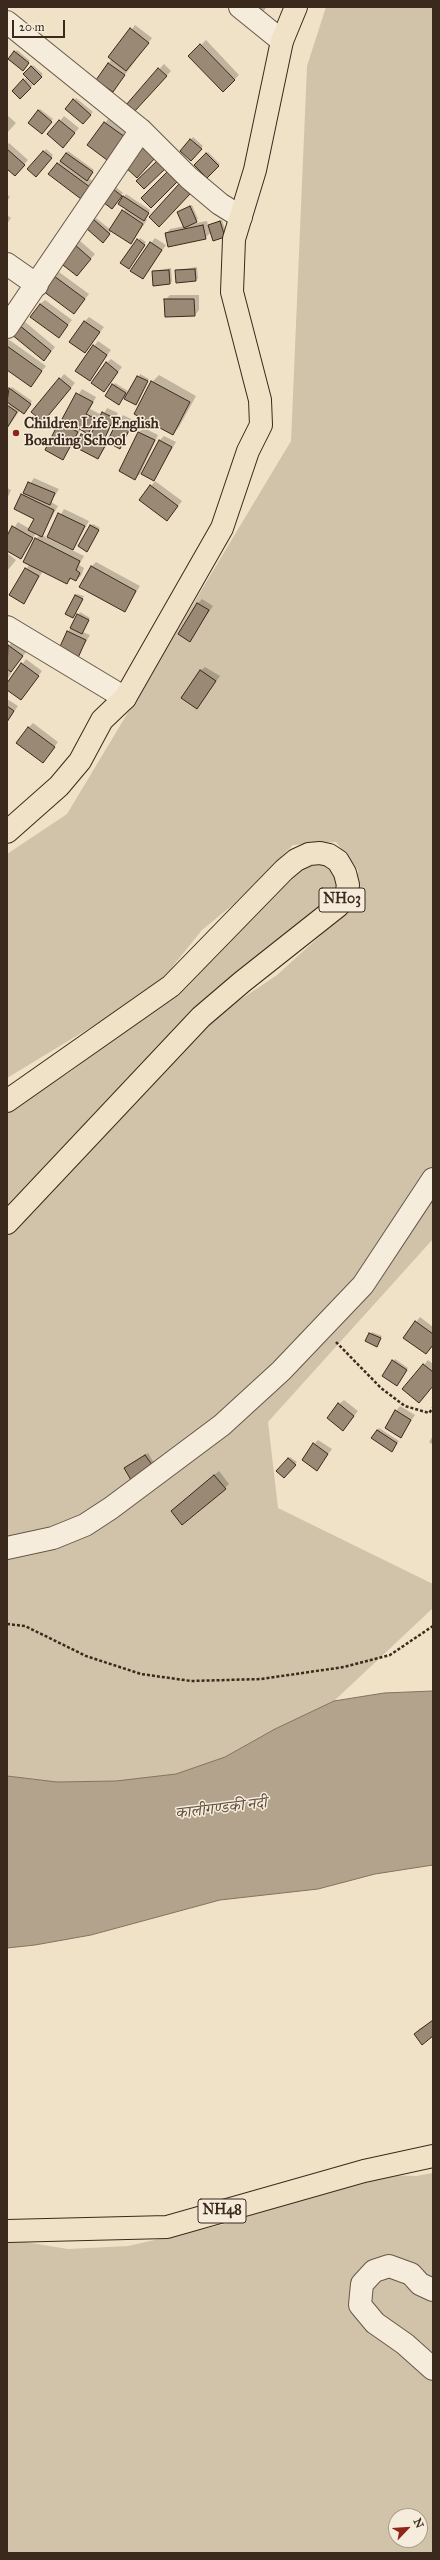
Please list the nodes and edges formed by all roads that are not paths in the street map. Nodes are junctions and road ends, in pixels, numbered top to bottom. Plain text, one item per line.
1 (240, 7) edge
2 (296, 7) edge
3 (7, 22) edge
4 (282, 41) junction
5 (141, 130) junction
6 (240, 217) junction
7 (7, 264) edge
8 (37, 285) junction
9 (7, 327) edge
10 (7, 627) edge
11 (125, 698) junction
12 (7, 832) edge
13 (7, 1102) edge
14 (433, 1179) edge
15 (7, 1223) edge
16 (7, 1548) edge
17 (433, 2156) edge
18 (7, 2231) edge
19 (433, 2290) edge
20 (433, 2369) edge

1 - 4 street
2 - 4 main road
3 - 5 street
4 - 6 main road
5 - 6 street
5 - 8 street
6 - 11 main road
7 - 8 street
8 - 9 street
10 - 11 street
11 - 12 main road
13 - 15 main road, NH03
14 - 16 street
17 - 18 main road, NH48
19 - 20 street

